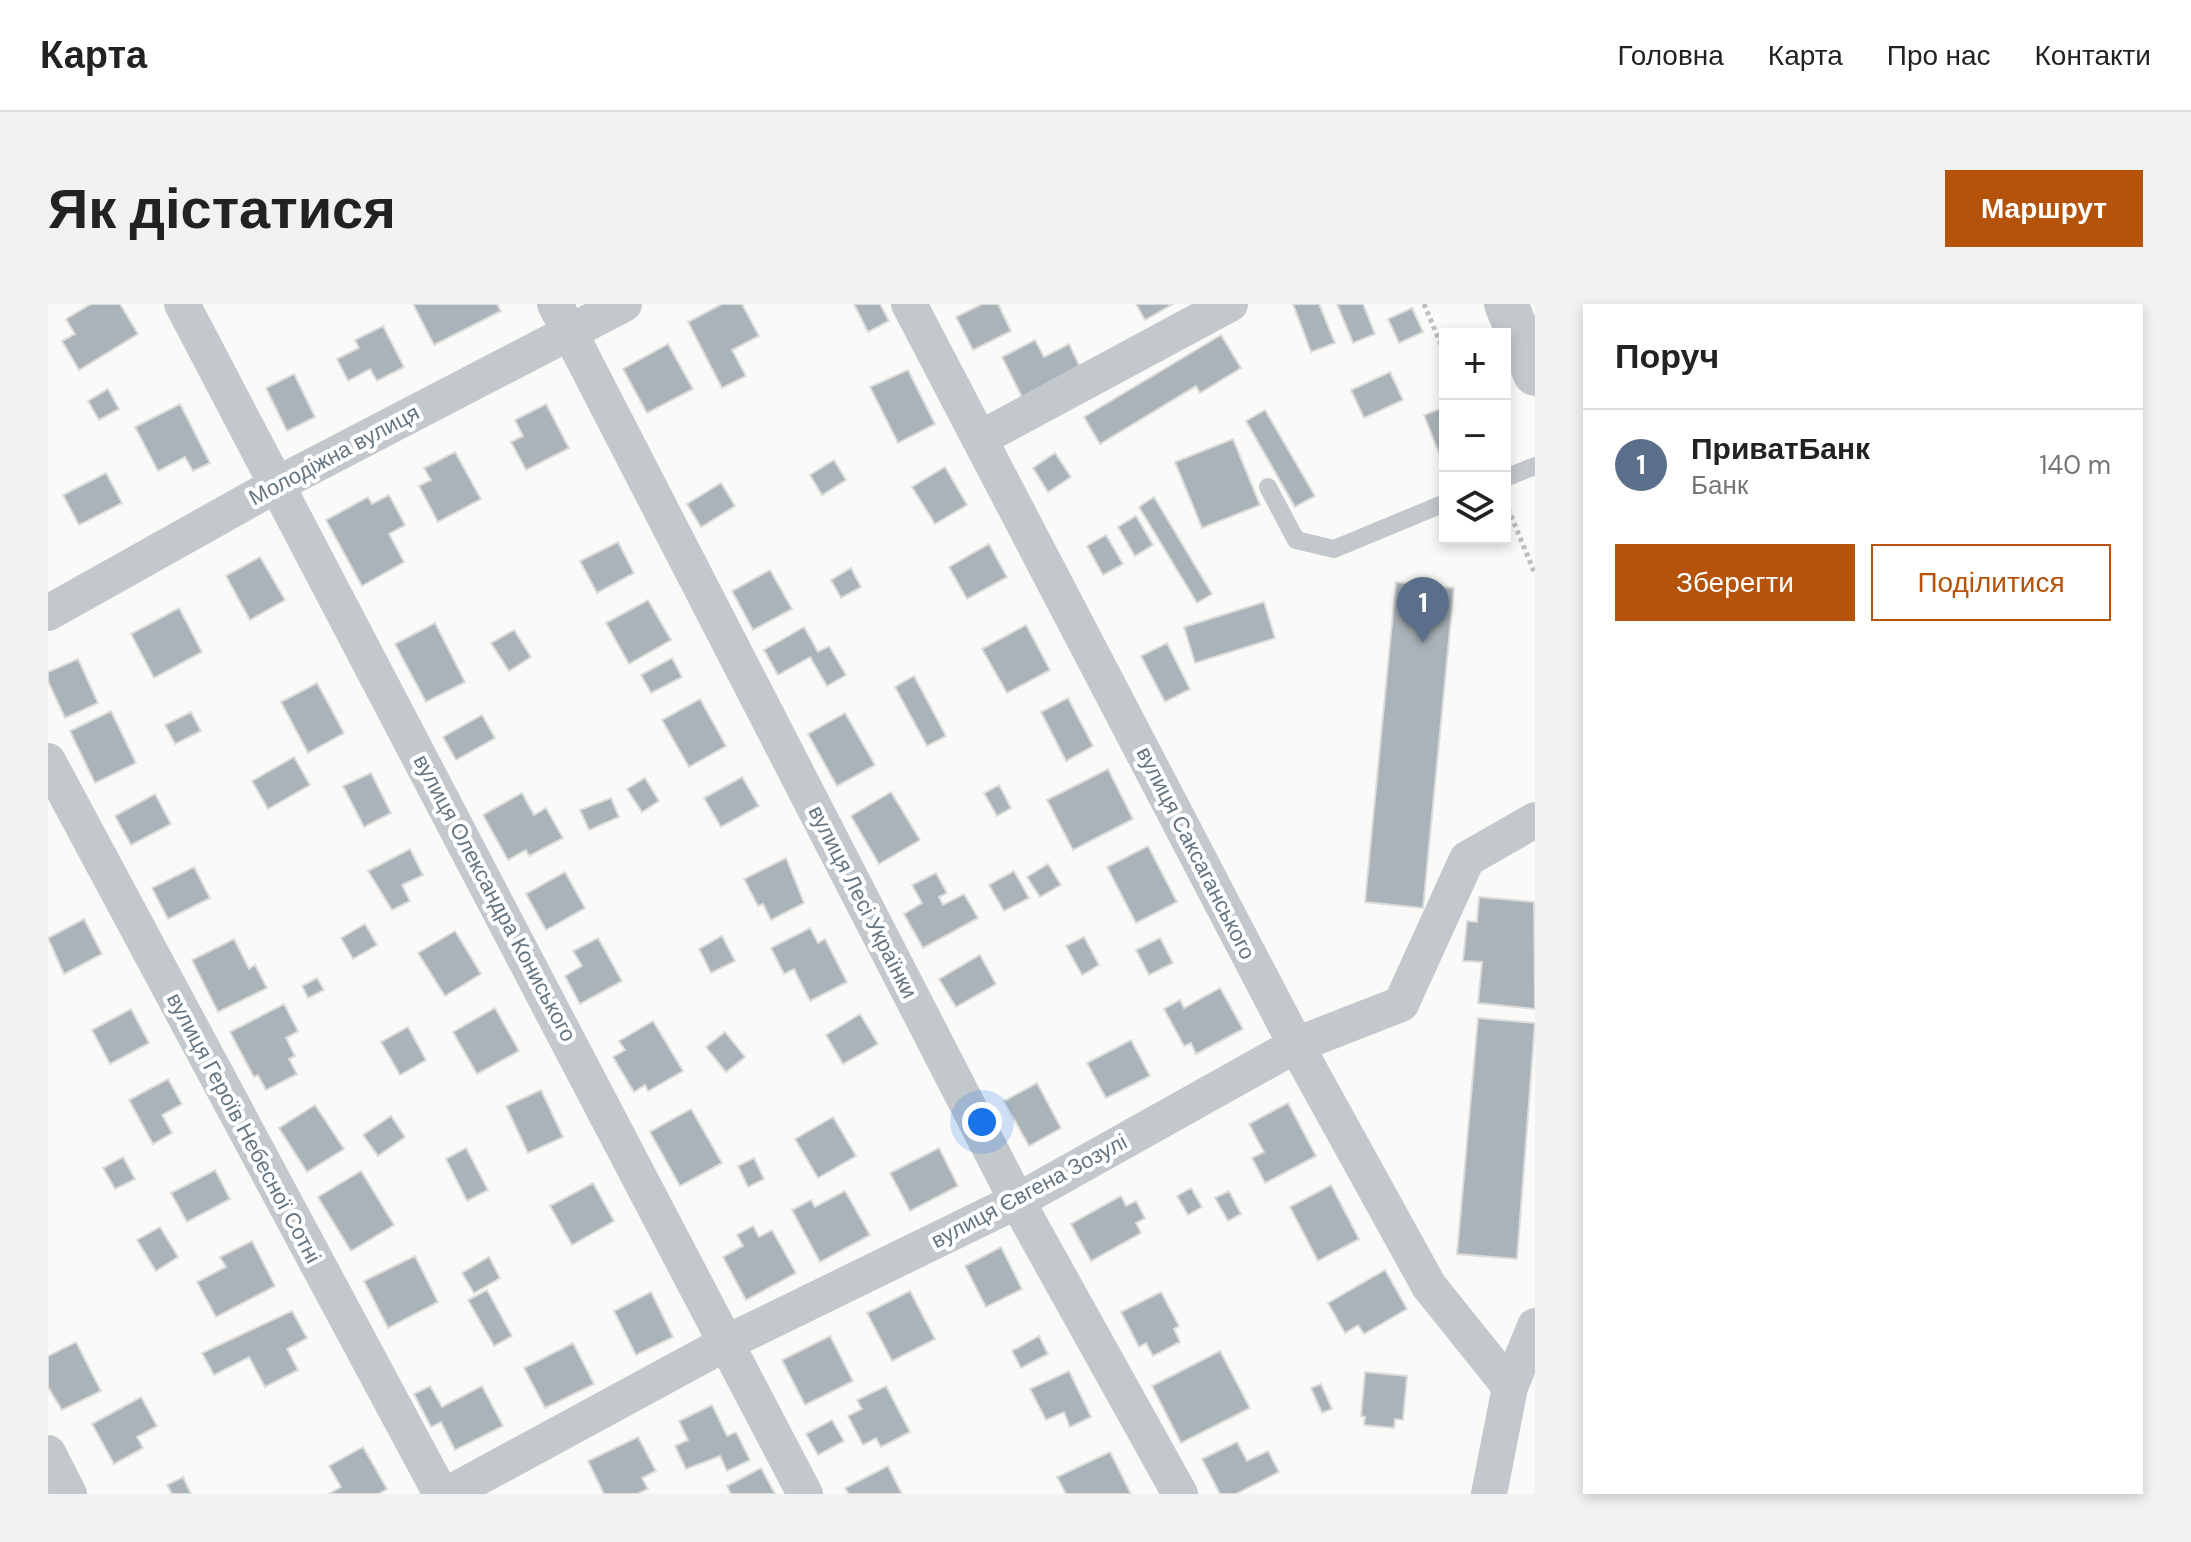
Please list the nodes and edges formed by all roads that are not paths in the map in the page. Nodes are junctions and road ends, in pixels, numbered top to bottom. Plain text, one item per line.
1 (182, 304) edge
2 (624, 304) edge
3 (909, 304) edge
4 (1230, 304) edge
5 (1506, 304) edge
6 (562, 318) edge
7 (1535, 374) edge
8 (981, 438) junction
9 (1535, 466) edge
10 (1511, 476) edge
11 (278, 484) junction
12 (1268, 487) dead end
13 (1439, 505) edge
14 (48, 613) edge
15 (48, 761) edge
16 (1535, 820) edge
17 (1296, 1045) junction
18 (1017, 1201) junction
19 (1535, 1326) edge
20 (728, 1342) junction
21 (1510, 1387) junction
22 (48, 1453) edge
23 (69, 1494) edge
24 (441, 1494) edge
25 (448, 1494) edge
26 (805, 1494) edge
27 (1180, 1494) edge
28 (1489, 1494) edge

1 - 11 street, вулиця Олександра Кониського
2 - 6 street, Молодіжна вулиця
3 - 8 street, вулиця Саксаганського
4 - 8 street
5 - 7 street
6 - 11 street, Молодіжна вулиця
6 - 18 street, вулиця Лесі Українки
8 - 17 street, вулиця Саксаганського
9 - 10 lane
11 - 14 street, Молодіжна вулиця
11 - 20 street, вулиця Олександра Кониського
12 - 13 lane
15 - 24 street, вулиця Героїв Небесної Сотні
16 - 17 street, вулиця Євгена Зозулі
17 - 18 street, вулиця Євгена Зозулі
17 - 21 street, вулиця Саксаганського
18 - 20 street, вулиця Євгена Зозулі
18 - 27 street, вулиця Лесі Українки
19 - 21 street
20 - 25 street, вулиця Євгена Зозулі
20 - 26 street, вулиця Олександра Кониського
21 - 28 street
22 - 23 street

